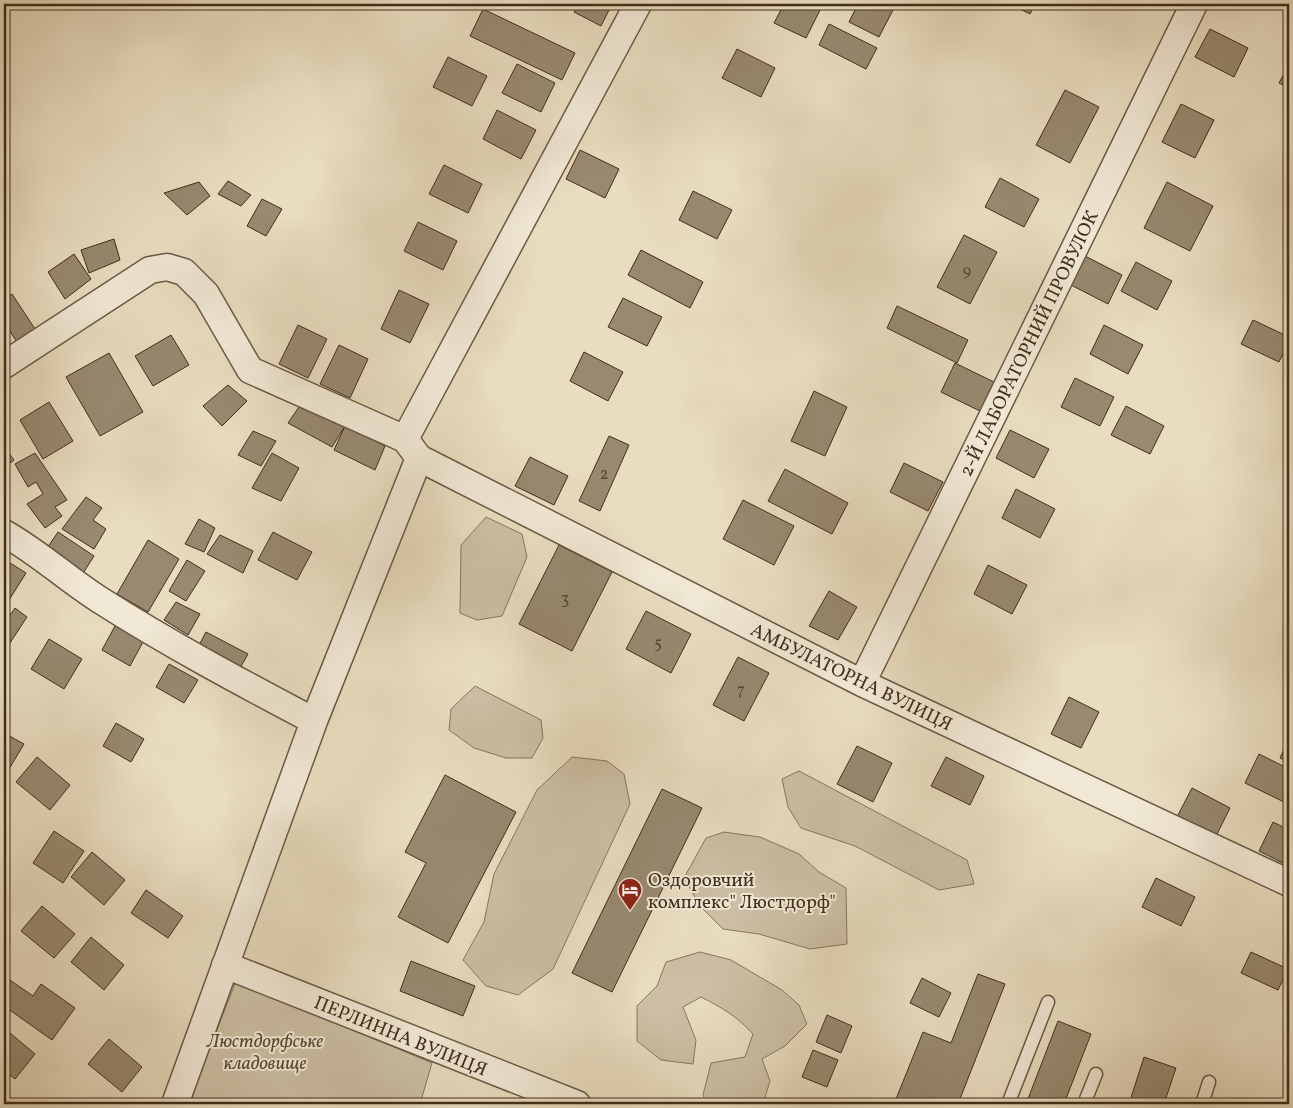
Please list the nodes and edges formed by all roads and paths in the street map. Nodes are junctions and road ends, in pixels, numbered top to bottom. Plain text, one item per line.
1 (638, 4) edge
2 (1194, 4) edge
3 (4, 365) edge
4 (412, 448) junction
5 (4, 533) edge
6 (862, 683) junction
7 (314, 721) junction
8 (1289, 883) edge
9 (225, 965) junction
10 (1048, 1002) dead end
11 (1096, 1074) dead end
12 (1209, 1082) dead end
13 (174, 1104) edge
14 (577, 1104) edge
15 (1008, 1104) edge
16 (1084, 1104) edge
17 (1202, 1104) edge

1 - 4 street
2 - 6 street, 2-Й ЛАБОРАТОРНИЙ ПРОВУЛОК
3 - 4 street, АМБУЛАТОРНА ВУЛИЦЯ
4 - 6 street, АМБУЛАТОРНА ВУЛИЦЯ
4 - 7 street
5 - 7 street
6 - 8 street, АМБУЛАТОРНА ВУЛИЦЯ
7 - 9 street
9 - 13 street
9 - 14 street, ПЕРЛИННА ВУЛИЦЯ
10 - 15 lane
11 - 16 lane
12 - 17 lane

